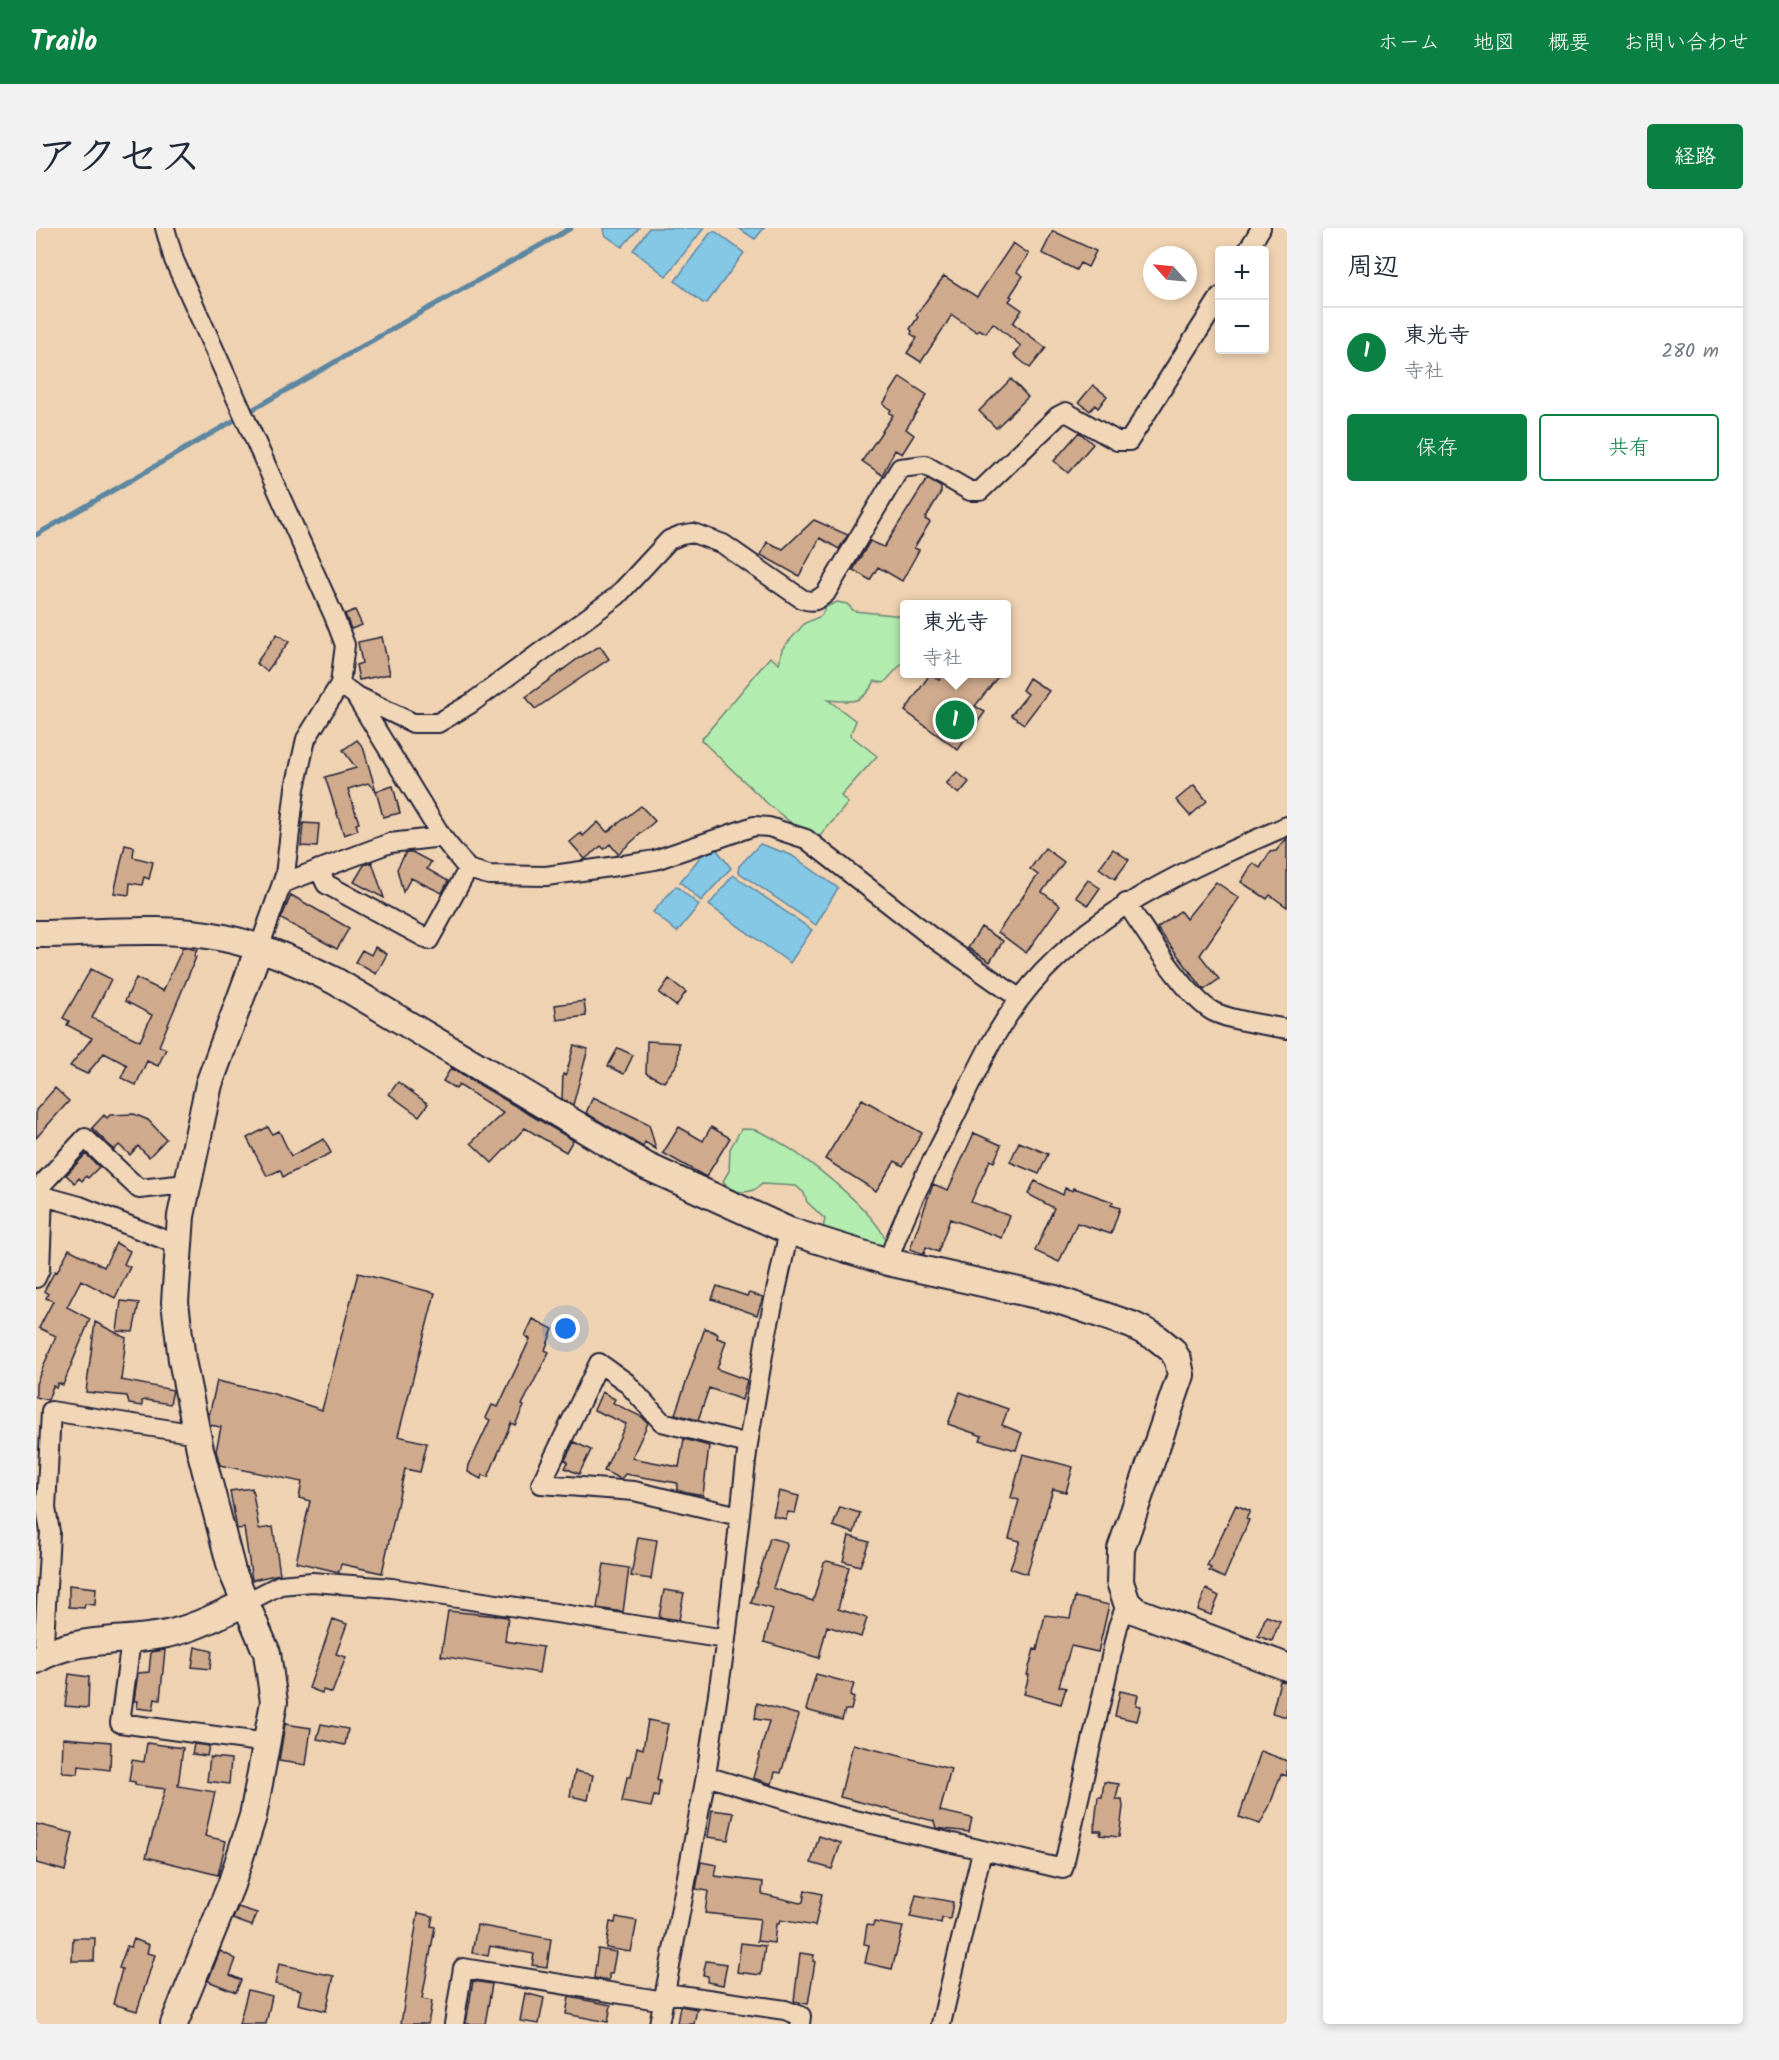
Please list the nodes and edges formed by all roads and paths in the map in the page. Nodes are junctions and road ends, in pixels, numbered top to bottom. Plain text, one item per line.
1 (165, 228) edge
2 (1261, 228) edge
3 (1250, 246) edge
4 (1218, 300) edge
5 (347, 690) junction
6 (1287, 826) edge
7 (442, 837) junction
8 (319, 869) junction
9 (468, 869) junction
10 (283, 883) junction
11 (1126, 903) junction
12 (36, 934) edge
13 (259, 948) junction
14 (1020, 999) junction
15 (1287, 1029) edge
16 (187, 1184) junction
17 (38, 1194) edge
18 (789, 1231) junction
19 (178, 1245) junction
20 (888, 1262) junction
21 (36, 1278) edge
22 (197, 1434) junction
23 (748, 1444) junction
24 (42, 1452) edge
25 (739, 1516) junction
26 (245, 1603) junction
27 (1127, 1603) junction
28 (726, 1639) junction
29 (131, 1640) junction
30 (42, 1656) edge
31 (1287, 1667) edge
32 (268, 1743) junction
33 (705, 1776) junction
34 (982, 1851) junction
35 (665, 1997) junction
36 (174, 2024) edge
37 (454, 2024) edge
38 (659, 2024) edge
39 (800, 2024) edge
40 (941, 2024) edge

1 - 5 street
2 - 3 street
4 - 5 street
5 - 7 street
5 - 10 street
6 - 11 street
7 - 8 street
7 - 9 street
8 - 9 street
8 - 10 street
9 - 14 street
10 - 13 street
11 - 14 street
11 - 15 street
12 - 13 street
13 - 16 street
13 - 18 street
14 - 20 street
16 - 17 street
16 - 19 street
17 - 19 street
17 - 21 street
18 - 20 street
18 - 23 street
19 - 22 street
20 - 27 street
22 - 24 street
22 - 26 street
23 - 25 street
23 - 25 street
24 - 30 street
25 - 28 street
26 - 28 street
26 - 29 street
26 - 32 street
27 - 31 street
27 - 34 street
28 - 33 street
29 - 30 street
29 - 32 street
32 - 36 street
33 - 34 street
33 - 35 street
34 - 40 street
35 - 37 street
35 - 38 street
35 - 39 street

